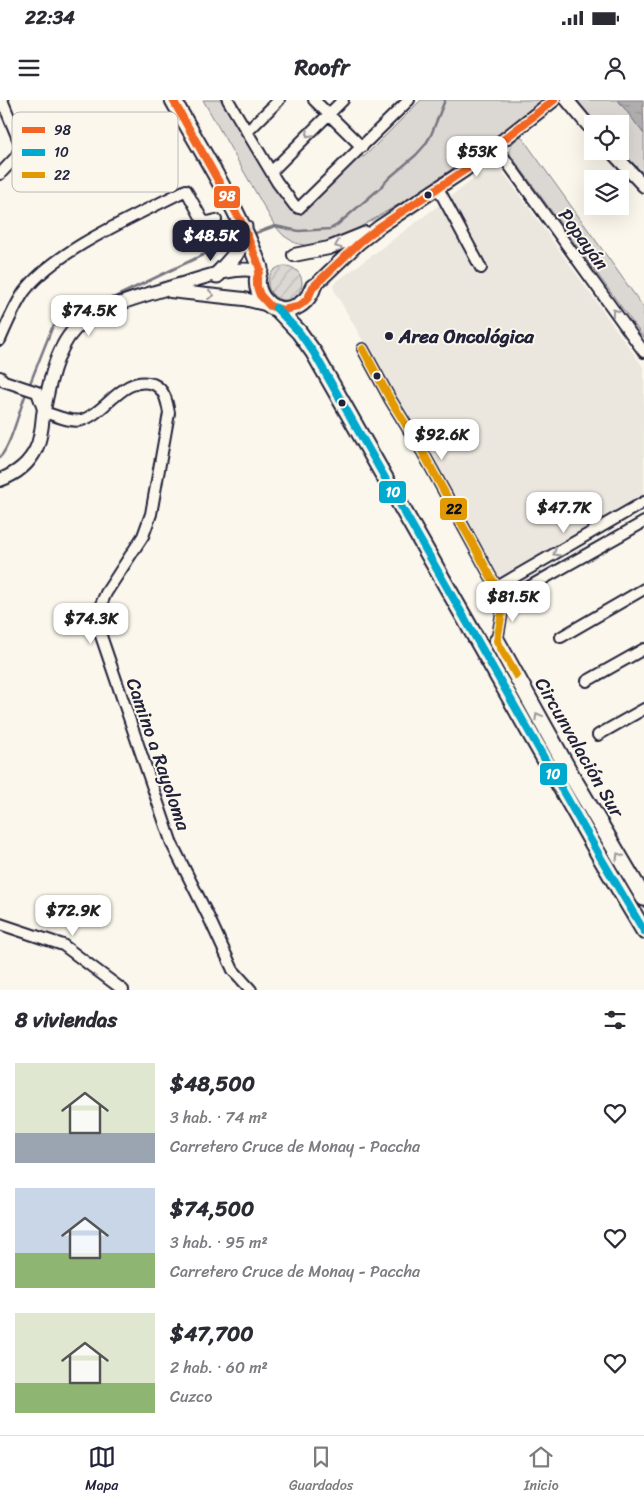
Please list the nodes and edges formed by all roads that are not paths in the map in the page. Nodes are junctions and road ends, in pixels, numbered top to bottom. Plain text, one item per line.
1 (2, 100) edge
2 (172, 100) edge
3 (228, 100) edge
4 (279, 100) edge
5 (314, 100) edge
6 (343, 100) edge
7 (410, 100) edge
8 (554, 100) edge
9 (567, 100) edge
10 (329, 114) junction
11 (584, 120) edge
12 (12, 124) edge
13 (247, 132) junction
14 (362, 146) junction
15 (496, 147) junction
16 (619, 160) edge
17 (12, 161) edge
18 (271, 172) junction
19 (0, 174) edge
20 (644, 186) edge
21 (438, 188) junction
22 (212, 221) dead end
23 (244, 227) junction
24 (379, 227) junction
25 (294, 255) dead end
26 (481, 268) dead end
27 (259, 270) junction
28 (217, 274) junction
29 (312, 288) joint
30 (162, 290) junction
31 (272, 306) junction
32 (0, 340) edge
33 (363, 348) dead end
34 (644, 352) edge
35 (52, 376) junction
36 (0, 377) edge
37 (35, 392) junction
38 (44, 412) junction
39 (0, 480) edge
40 (644, 502) edge
41 (644, 522) edge
42 (497, 587) junction
43 (644, 589) edge
44 (504, 601) junction
45 (561, 636) dead end
46 (497, 641) joint
47 (644, 649) edge
48 (588, 681) dead end
49 (644, 709) edge
50 (598, 735) dead end
51 (644, 898) edge
52 (0, 924) edge
53 (644, 931) edge
54 (123, 990) edge
55 (251, 990) edge

1 - 12 street
2 - 23 highway
3 - 13 street
4 - 13 street
5 - 10 street
6 - 10 street
7 - 14 street
8 - 15 main road
9 - 11 main road
10 - 14 street
10 -> 18 street
13 - 18 street
14 - 18 street
15 - 21 main road
34 -> 15 street, Popayán
16 - 20 main road
17 - 19 street
21 - 24 main road
21 - 26 street
22 - 32 street
23 - 27 highway
23 - 28 highway
24 -> 25 main road
24 - 29 main road
27 - 28 main road
27 - 31 highway, Circunvalación Sur
28 - 30 main road
29 - 31 highway
30 -> 31 main road
30 - 35 main road
31 - 53 highway, Circunvalación Sur
33 - 42 street
35 - 37 street
35 - 38 main road
36 - 37 street
37 - 38 street
38 - 39 main road
38 - 55 street, Camino a Rayoloma
40 -> 42 street
41 - 44 street
42 - 44 street
43 - 45 street
44 - 46 street
51 -> 46 highway, Circunvalación Sur
47 - 48 street
49 - 50 street
52 - 54 street

